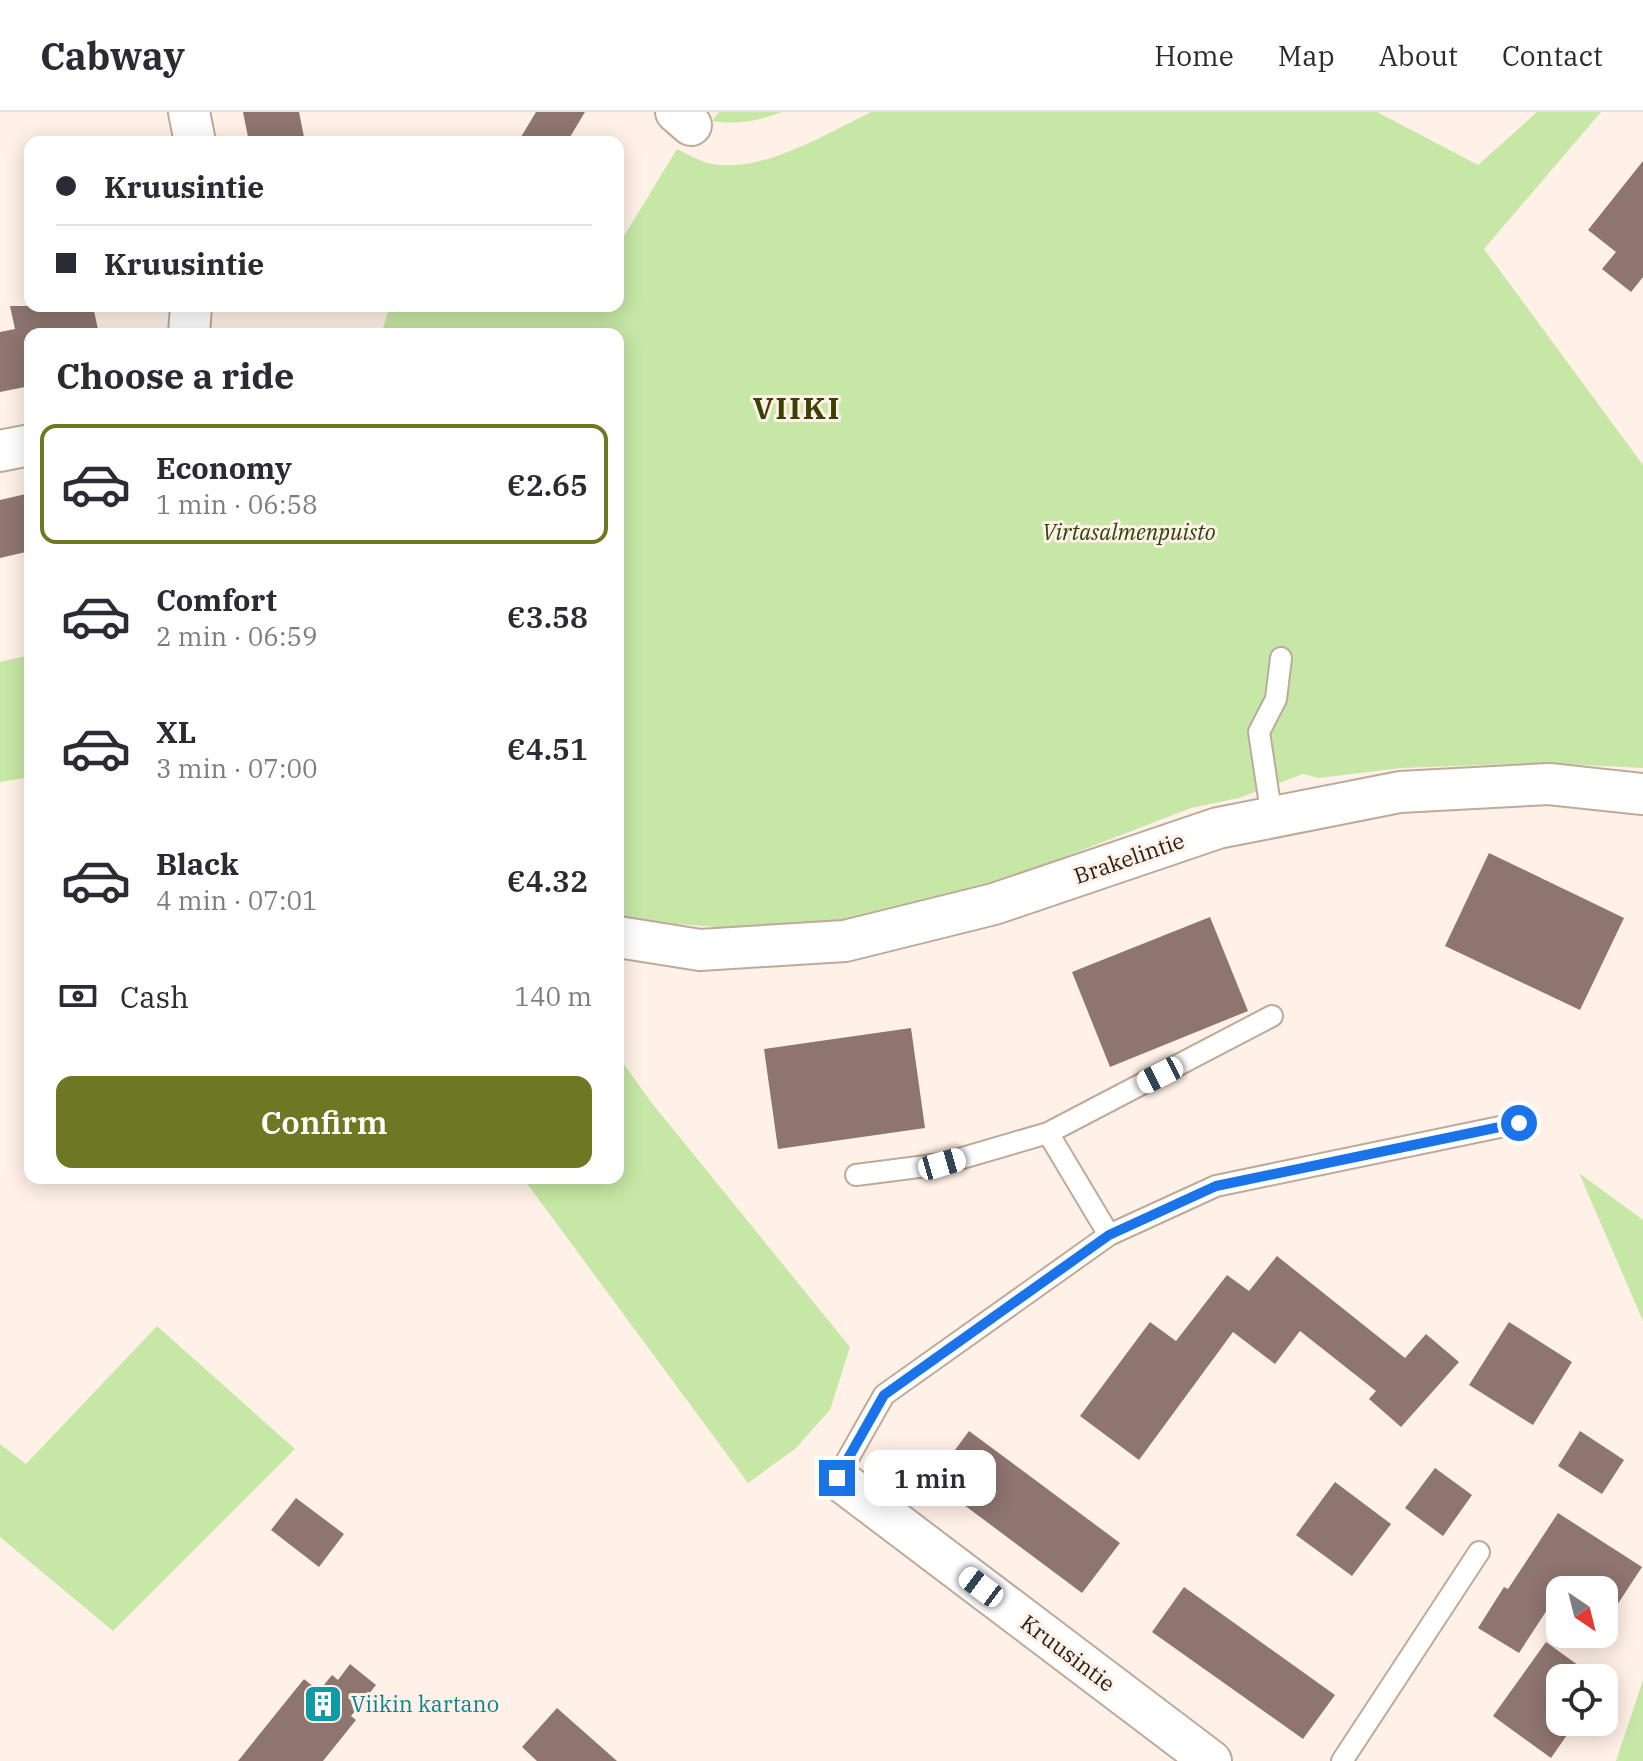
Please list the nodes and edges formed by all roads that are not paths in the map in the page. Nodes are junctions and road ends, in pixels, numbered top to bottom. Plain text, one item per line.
1 (189, 112) edge
2 (194, 136) edge
3 (24, 446) edge
4 (0, 451) edge
5 (1281, 658) dead end
6 (1643, 794) edge
7 (1272, 818) junction
8 (624, 938) edge
9 (1272, 1016) dead end
10 (1519, 1123) dead end
11 (1048, 1133) junction
12 (856, 1175) dead end
13 (1109, 1235) junction
14 (837, 1478) joint
15 (1479, 1552) dead end
16 (1211, 1761) edge
17 (1342, 1761) edge

1 - 2 street
3 - 4 street
5 - 7 lane
6 - 7 street, Brakelintie
7 - 8 street, Brakelintie
9 - 11 lane
10 - 13 lane, Kruusintie
11 - 12 lane
11 - 13 lane
13 - 14 lane, Kruusintie
14 - 16 street, Kruusintie
15 - 17 lane

